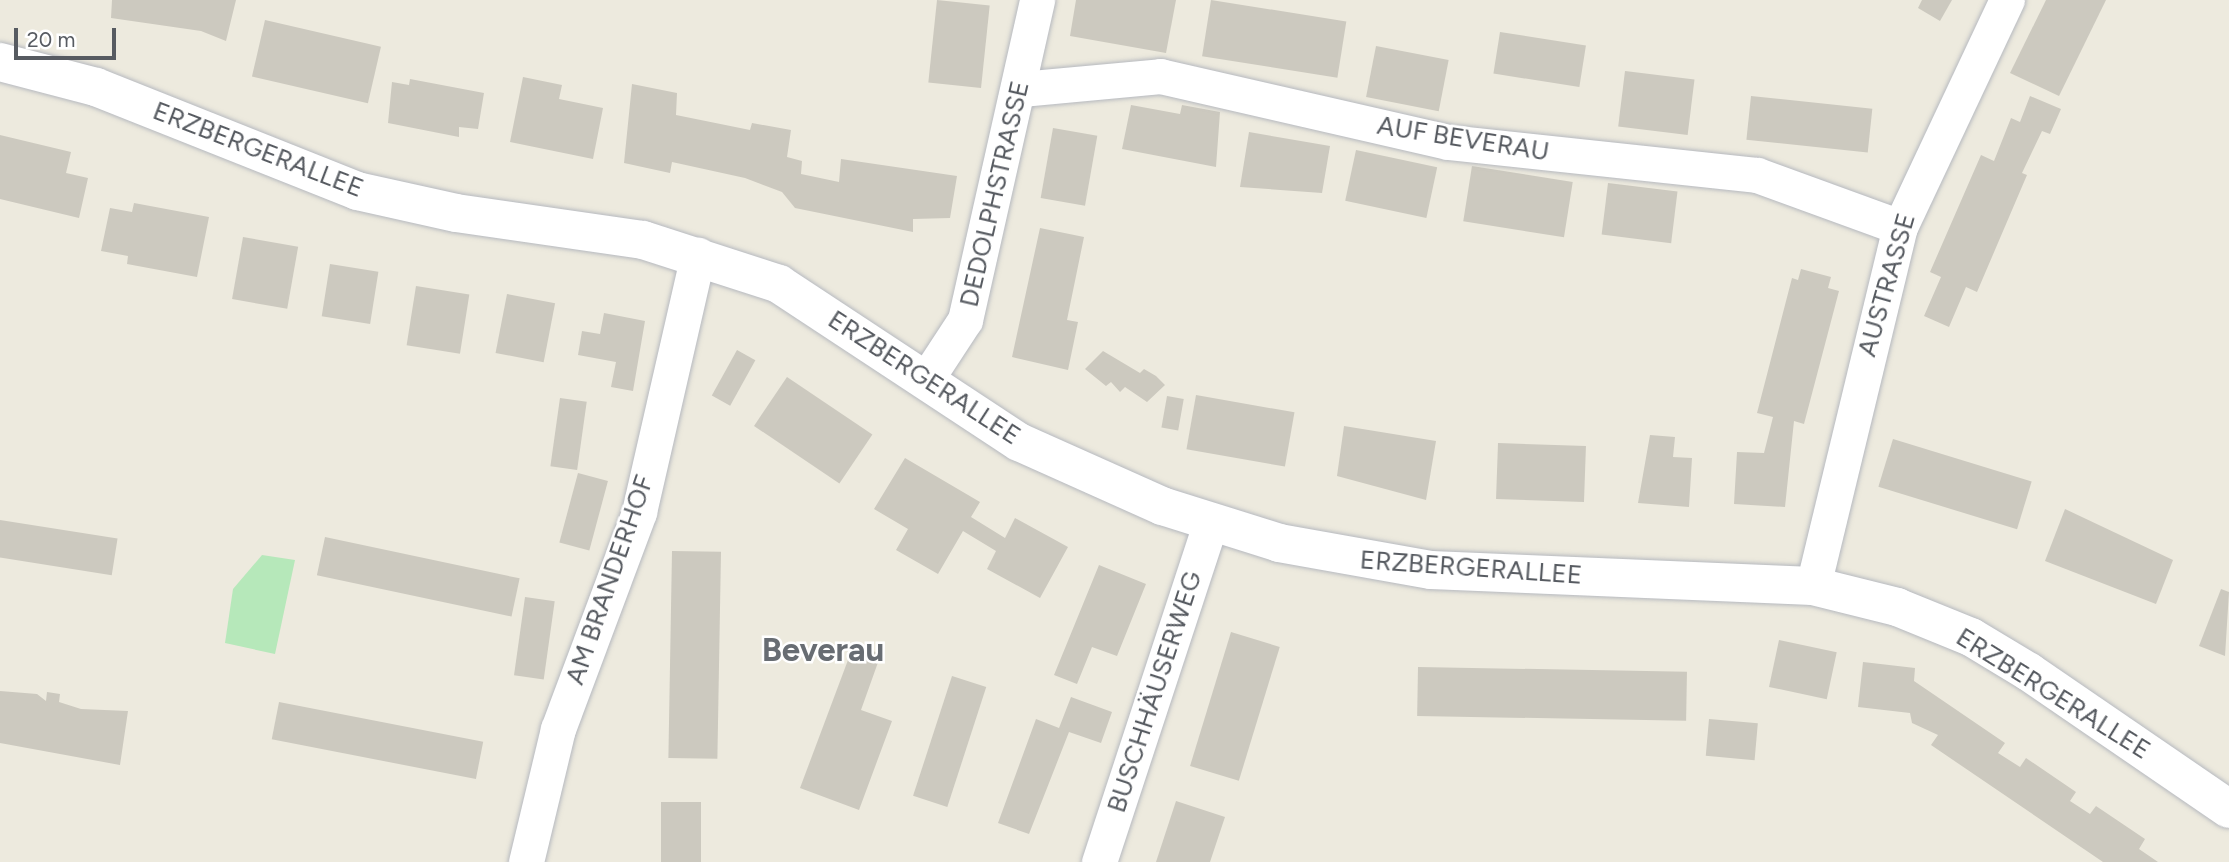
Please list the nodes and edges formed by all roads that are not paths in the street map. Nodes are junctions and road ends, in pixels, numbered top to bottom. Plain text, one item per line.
1 (1037, 0) edge
2 (2007, 0) edge
3 (0, 62) edge
4 (1021, 89) junction
5 (1900, 227) junction
6 (698, 255) junction
7 (927, 378) junction
8 (1211, 522) junction
9 (1813, 586) junction
10 (2229, 809) edge
11 (526, 862) edge
12 (1099, 862) edge

1 - 4 street, DEDOLPHSTRASSE
2 - 5 street, AUSTRASSE
3 - 6 street, ERZBERGERALLEE
4 - 5 street, AUF BEVERAU
4 - 7 street, DEDOLPHSTRASSE
5 - 9 street, AUSTRASSE
6 - 7 street, ERZBERGERALLEE
6 - 11 street, AM BRANDERHOF
7 - 8 street, ERZBERGERALLEE
8 - 9 street, ERZBERGERALLEE
8 - 12 street, BUSCHHÄUSERWEG
9 - 10 street, ERZBERGERALLEE

